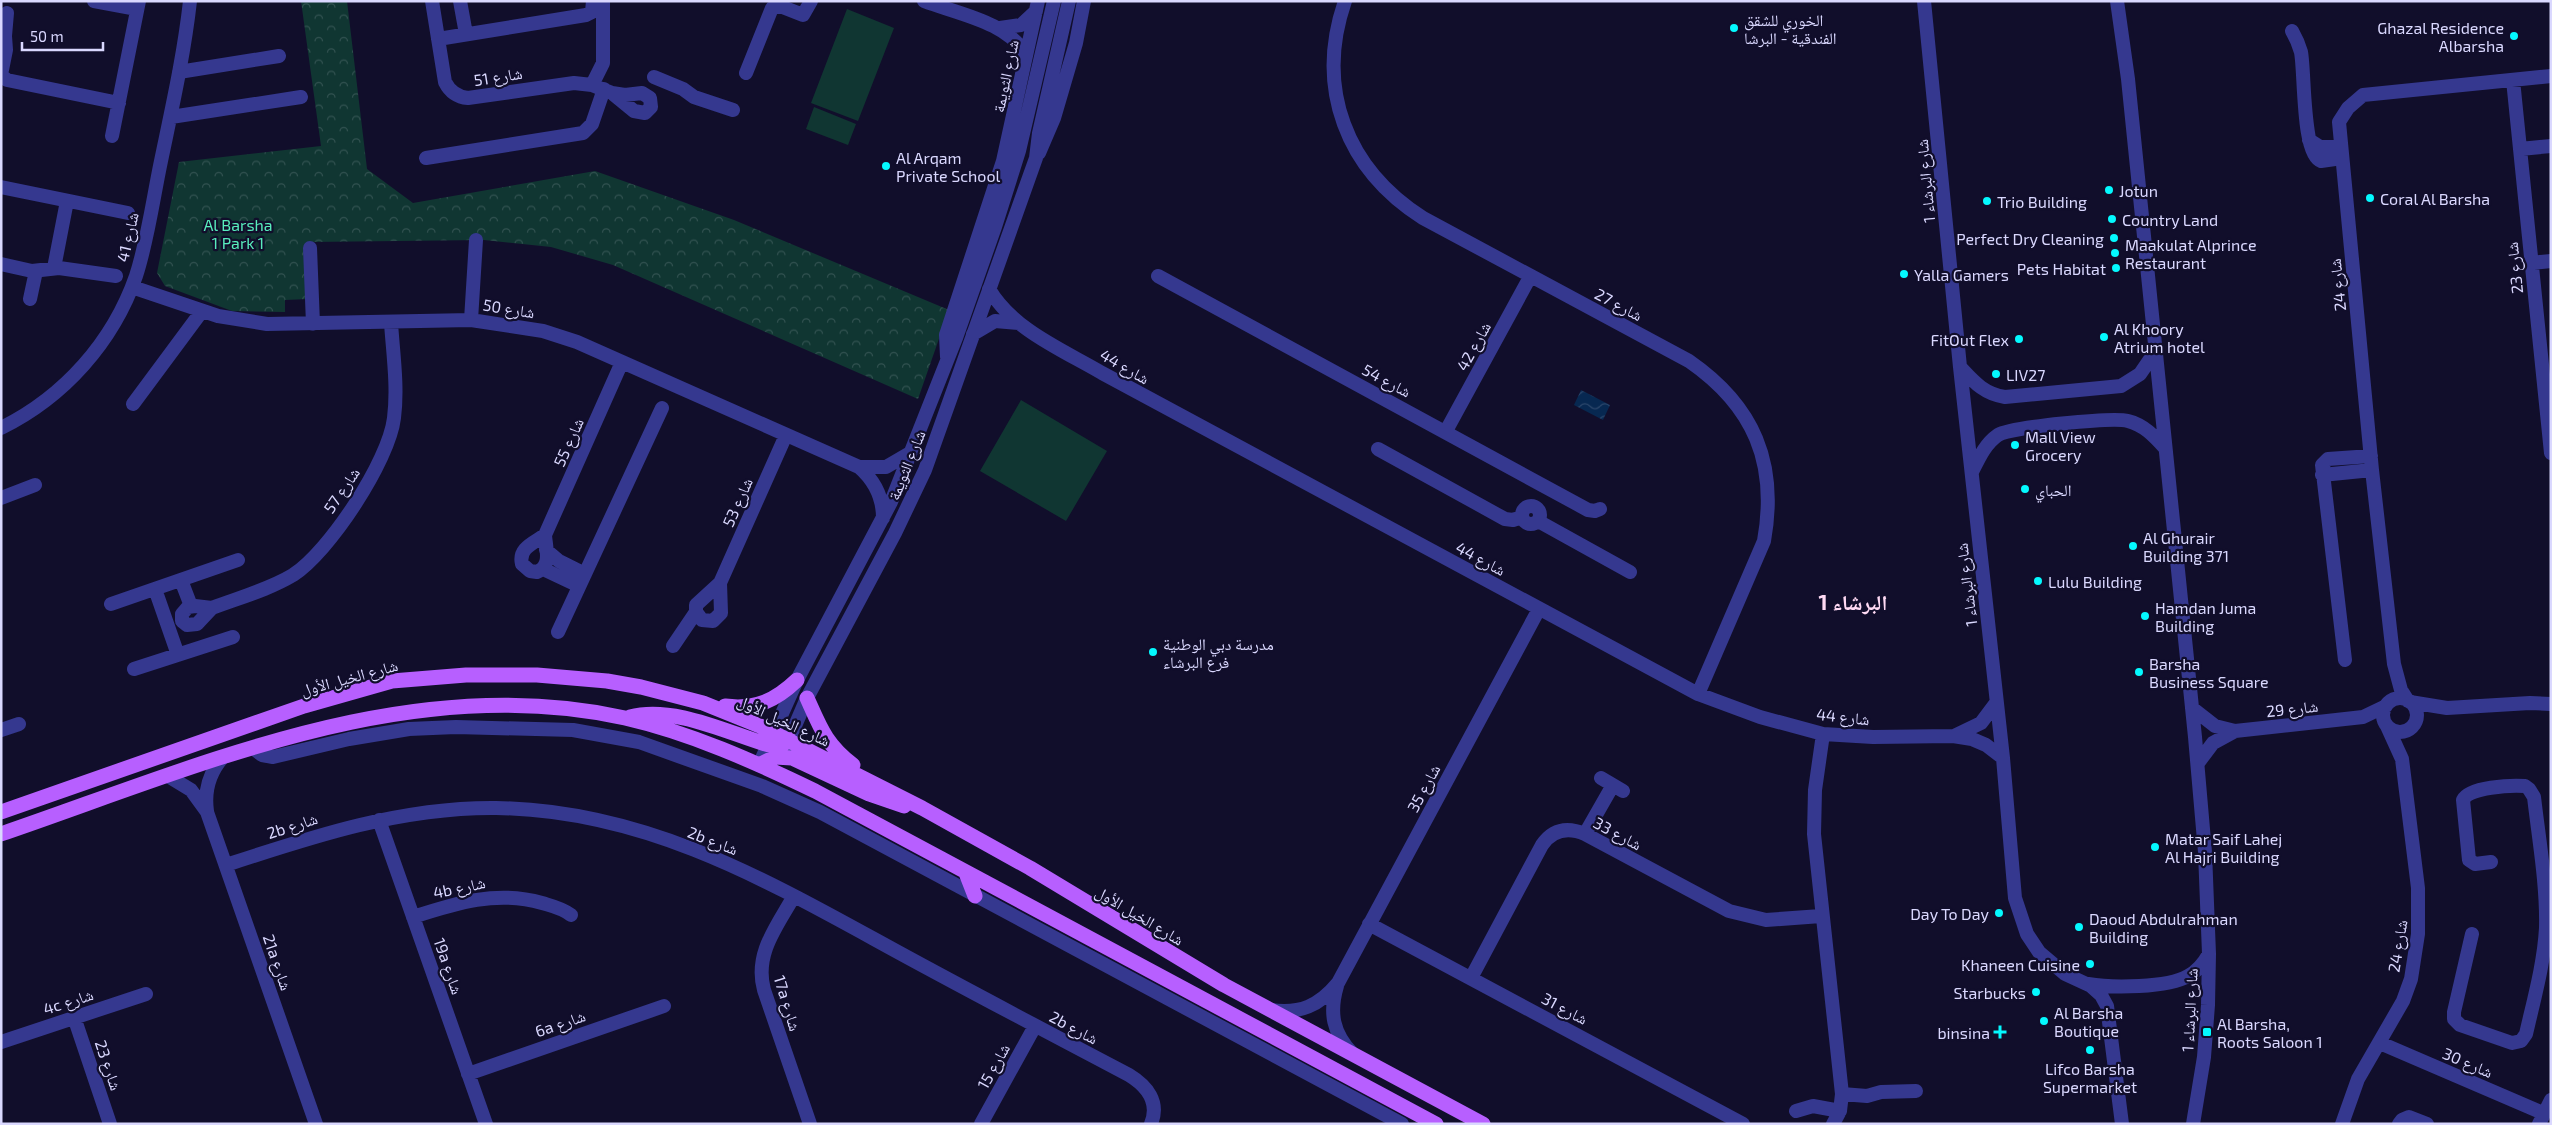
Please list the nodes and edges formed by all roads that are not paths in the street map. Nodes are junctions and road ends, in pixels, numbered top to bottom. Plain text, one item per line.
1 (94, 1) edge
2 (190, 1) edge
3 (432, 1) edge
4 (460, 1) edge
5 (592, 1) edge
6 (603, 1) edge
7 (810, 1) edge
8 (924, 1) edge
9 (1054, 1) edge
10 (1069, 1) edge
11 (1084, 1) edge
12 (1345, 1) edge
13 (1924, 1) edge
14 (2118, 1) edge
15 (138, 5) edge
16 (1037, 6) edge
17 (6, 10) edge
18 (1000, 28) junction
19 (2292, 31) dead end
20 (466, 34) junction
21 (3, 39) edge
22 (438, 39) junction
23 (1026, 55) junction
24 (1, 56) edge
25 (280, 56) dead end
26 (2, 70) edge
27 (179, 72) junction
28 (746, 73) dead end
29 (2551, 76) edge
30 (2513, 80) junction
31 (602, 89) junction
32 (300, 97) dead end
33 (118, 103) junction
34 (733, 110) dead end
35 (171, 117) junction
36 (112, 136) dead end
37 (2551, 146) edge
38 (2520, 150) junction
39 (2341, 152) junction
40 (426, 158) dead end
41 (1036, 158) junction
42 (1, 187) edge
43 (67, 201) junction
44 (128, 213) dead end
45 (476, 240) dead end
46 (310, 248) dead end
47 (2551, 261) edge
48 (2532, 263) junction
49 (1, 264) edge
50 (54, 268) junction
51 (36, 272) junction
52 (116, 276) dead end
53 (1158, 276) dead end
54 (1530, 277) junction
55 (132, 287) junction
56 (989, 289) junction
57 (30, 299) dead end
58 (202, 311) junction
59 (471, 320) junction
60 (391, 322) junction
61 (313, 324) junction
62 (1019, 324) junction
63 (973, 334) junction
64 (2155, 352) junction
65 (947, 358) junction
66 (622, 362) junction
67 (1960, 367) junction
68 (133, 404) dead end
69 (662, 408) dead end
70 (1, 428) edge
71 (1446, 432) junction
72 (786, 435) junction
73 (2165, 448) junction
74 (1378, 449) dead end
75 (910, 453) junction
76 (2551, 453) edge
77 (2372, 463) junction
78 (859, 467) junction
79 (1972, 473) junction
80 (35, 485) dead end
81 (1547, 488) junction
82 (1, 498) edge
83 (1600, 509) dead end
84 (1536, 512) junction
85 (883, 518) junction
86 (545, 535) junction
87 (546, 550) junction
88 (238, 560) dead end
89 (543, 569) junction
90 (1630, 572) dead end
91 (182, 580) junction
92 (582, 580) junction
93 (720, 583) junction
94 (155, 589) junction
95 (111, 604) dead end
96 (191, 606) junction
97 (212, 608) junction
98 (1539, 609) junction
99 (696, 612) junction
100 (197, 624) junction
101 (558, 632) dead end
102 (233, 637) dead end
103 (206, 646) junction
104 (673, 646) dead end
105 (178, 655) junction
106 (2345, 660) dead end
107 (134, 669) dead end
108 (2395, 670) junction
109 (797, 680) junction
110 (1698, 694) junction
111 (2551, 694) edge
112 (807, 698) junction
113 (2409, 701) junction
114 (703, 703) junction
115 (1996, 703) junction
116 (2530, 703) junction
117 (2551, 704) edge
118 (2386, 705) junction
119 (2192, 708) junction
120 (2447, 708) junction
121 (625, 718) junction
122 (2352, 718) junction
123 (2414, 723) junction
124 (20, 724) dead end
125 (2386, 725) junction
126 (1, 730) edge
127 (2235, 731) junction
128 (1823, 734) junction
129 (1954, 736) junction
130 (771, 738) junction
131 (789, 739) junction
132 (253, 748) junction
133 (224, 757) junction
134 (782, 757) junction
135 (2003, 758) junction
136 (2402, 759) junction
137 (2198, 763) junction
138 (759, 765) junction
139 (776, 772) junction
140 (168, 776) junction
141 (1601, 778) dead end
142 (890, 792) junction
143 (32, 801) junction
144 (922, 808) junction
145 (1, 812) edge
146 (207, 812) junction
147 (379, 820) junction
148 (1, 827) edge
149 (1, 834) edge
150 (1585, 834) junction
151 (2491, 862) dead end
152 (226, 866) junction
153 (966, 872) junction
154 (2548, 892) edge
155 (794, 896) junction
156 (975, 896) junction
157 (570, 915) dead end
158 (1821, 916) junction
159 (413, 917) junction
160 (1369, 924) junction
161 (2472, 934) dead end
162 (2209, 954) junction
163 (1471, 978) junction
164 (1338, 983) junction
165 (2085, 983) junction
166 (146, 994) dead end
167 (664, 1006) dead end
168 (1270, 1010) junction
169 (74, 1017) junction
170 (1035, 1026) junction
171 (1, 1042) edge
172 (2380, 1043) junction
173 (1352, 1053) junction
174 (468, 1074) junction
175 (1916, 1091) dead end
176 (1842, 1094) junction
177 (2551, 1100) edge
178 (1796, 1110) dead end
179 (1840, 1111) junction
180 (2541, 1119) edge
181 (110, 1124) edge
182 (316, 1124) edge
183 (486, 1124) edge
184 (810, 1124) edge
185 (981, 1124) edge
186 (1151, 1124) edge
187 (1402, 1124) edge
188 (1436, 1124) edge
189 (1483, 1124) edge
190 (1743, 1124) edge
191 (1833, 1124) edge
192 (2122, 1124) edge
193 (2193, 1124) edge
194 (2342, 1124) edge
195 (2399, 1124) edge
196 (2426, 1124) edge

1 - 15 street
2 - 27 street, شارع 41
3 - 22 street, شارع 51
4 - 20 street
5 - 20 street
6 - 31 street
7 - 28 street
8 - 18 street
9 - 65 street, شارع الثويمة
10 - 41 street, شارع الثويمة
11 - 41 street, شارع الثويمة
12 - 54 street, شارع 27
13 - 67 street, شارع البرشاء 1
14 - 64 street, شارع البرشاء 1
15 - 33 street
16 - 18 street
16 - 23 street, شارع الثويمة
17 - 21 street
18 - 23 street
19 - 39 street
20 - 22 street
21 - 24 street
21 - 26 street
22 - 31 street, شارع 51
23 - 65 street, شارع الثويمة
25 - 27 street
26 - 33 street
27 - 35 street, شارع 41
29 - 30 street, شارع 24
30 - 38 street, شارع 23
30 - 39 street, شارع 24
31 - 34 street
31 - 40 street
32 - 35 street
33 - 36 street
35 - 55 street, شارع 41
37 - 38 street
38 - 48 street, شارع 23
39 - 77 street, شارع 24
41 - 56 street, شارع الثويمة
42 - 43 street
43 - 44 street
43 - 50 street
45 - 59 street
46 - 61 street
47 - 48 street
48 - 76 street, شارع 23
49 - 51 street
50 - 51 street
50 - 52 street
51 - 57 street
53 - 71 street, شارع 54
54 - 71 street, شارع 42
54 - 110 street, شارع 27
55 - 58 street, شارع 50
55 - 70 street, شارع 41
56 - 62 street, شارع 44
56 - 63 street, شارع الثويمة
58 - 61 street, شارع 50
58 - 68 street
59 - 60 street, شارع 50
59 - 66 street, شارع 50
60 - 61 street, شارع 50
60 - 97 street, شارع 57
62 - 63 street, شارع 44
62 - 98 street, شارع 44
63 - 112 street, شارع الثويمة
64 - 67 street
64 - 73 street, شارع البرشاء 1
65 - 75 street, شارع الثويمة
66 - 72 street, شارع 50
66 - 86 street, شارع 55
67 - 79 street, شارع البرشاء 1
69 - 92 street
71 - 81 street, شارع 54
72 - 78 street, شارع 50
72 - 93 street, شارع 53
73 - 79 street
73 - 119 street, شارع البرشاء 1
74 - 84 street
75 - 78 street, شارع 50
75 - 85 street, شارع الثويمة
77 - 106 street
77 - 108 street, شارع 24
78 - 85 street, شارع 50
79 - 115 street, شارع البرشاء 1
80 - 82 street
81 - 83 street, شارع 54
81 - 84 street
84 - 90 street
85 - 109 street, شارع الثويمة
86 - 87 street
86 - 89 street
87 - 89 street
87 - 92 street
88 - 91 street
89 - 92 street
91 - 94 street
91 - 96 street
92 - 101 street
93 - 99 street
93 - 99 street
94 - 95 street
94 - 105 street
96 - 97 street
96 - 100 street
97 - 100 street
98 - 110 street, شارع 44
98 - 160 street, شارع 35
99 - 104 street
100 - 103 street
102 - 103 street
103 - 105 street
105 - 107 street
108 - 113 street, شارع 24
108 - 118 street, شارع 24
109 - 114 main road
109 - 130 street, شارع الثويمة
110 - 128 street, شارع 44
111 - 116 street
112 - 131 street, شارع الثويمة
112 - 142 main road
113 - 118 street
113 - 120 street
113 - 123 street
114 - 130 main road, شارع الخيل الأول
114 - 143 main road, شارع الخيل الأول
115 - 129 street, شارع 44
115 - 135 street, شارع البرشاء 1
116 - 117 street
116 - 120 street
118 - 122 street, شارع 29
118 - 125 street
119 - 127 street, شارع 29
119 - 137 street, شارع البرشاء 1
120 - 123 street
121 - 130 main road
121 - 132 main road
121 - 138 main road
122 - 125 street, شارع 29
122 - 127 street, شارع 29
123 - 125 street
123 - 136 street, شارع 24
124 - 126 street
125 - 136 street, شارع 24
127 - 137 street, شارع 29
128 - 129 street, شارع 44
128 - 158 street
129 - 135 street, شارع 44
130 - 131 main road
130 - 138 street, شارع الثويمة
131 - 134 street, شارع الثويمة
131 - 142 main road, شارع الخيل الأول
132 - 133 main road
132 - 156 street
133 - 140 main road
133 - 146 street, 21a شارع
134 - 138 main road
134 - 139 street, شارع الثويمة
134 - 144 main road
135 - 165 street, شارع البرشاء 1
136 - 172 street, شارع 24
137 - 162 street, شارع البرشاء 1
138 - 139 main road
139 - 153 main road
140 - 146 street, 21a شارع
140 - 149 main road
141 - 150 street
142 - 144 main road, شارع الخيل الأول
143 - 145 main road, شارع الخيل الأول
143 - 148 main road
144 - 168 main road, شارع الخيل الأول
146 - 152 street, 21a شارع
147 - 152 street, 2b شارع
147 - 155 street, 2b شارع
147 - 159 street, 19a شارع
150 - 158 street, شارع 33
150 - 163 street, شارع 33
151 - 154 street
152 - 182 street, 21a شارع
153 - 156 main road
153 - 188 main road
154 - 161 street
155 - 170 street, 2b شارع
155 - 184 street, 17a شارع
156 - 187 street
157 - 159 street, 4b شارع
158 - 176 street
159 - 174 street, 19a شارع
160 - 163 street, شارع 31
160 - 164 street, شارع 35
162 - 165 street
162 - 193 street, شارع البرشاء 1
163 - 190 street, شارع 31
164 - 168 street, شارع 35
164 - 173 street, شارع 35
165 - 192 street, شارع البرشاء 1
166 - 169 street, 4c شارع
167 - 174 street, 6a شارع
168 - 173 main road, شارع الخيل الأول
169 - 171 street, 4c شارع
169 - 181 street, شارع 23
170 - 185 street, شارع 15
170 - 186 street, 2b شارع
172 - 180 street, شارع 30
172 - 194 street, شارع 24
173 - 189 main road, شارع الخيل الأول
174 - 183 street, 19a شارع
175 - 176 street
176 - 179 street
177 - 180 street
178 - 179 street
179 - 191 street
195 - 196 street

